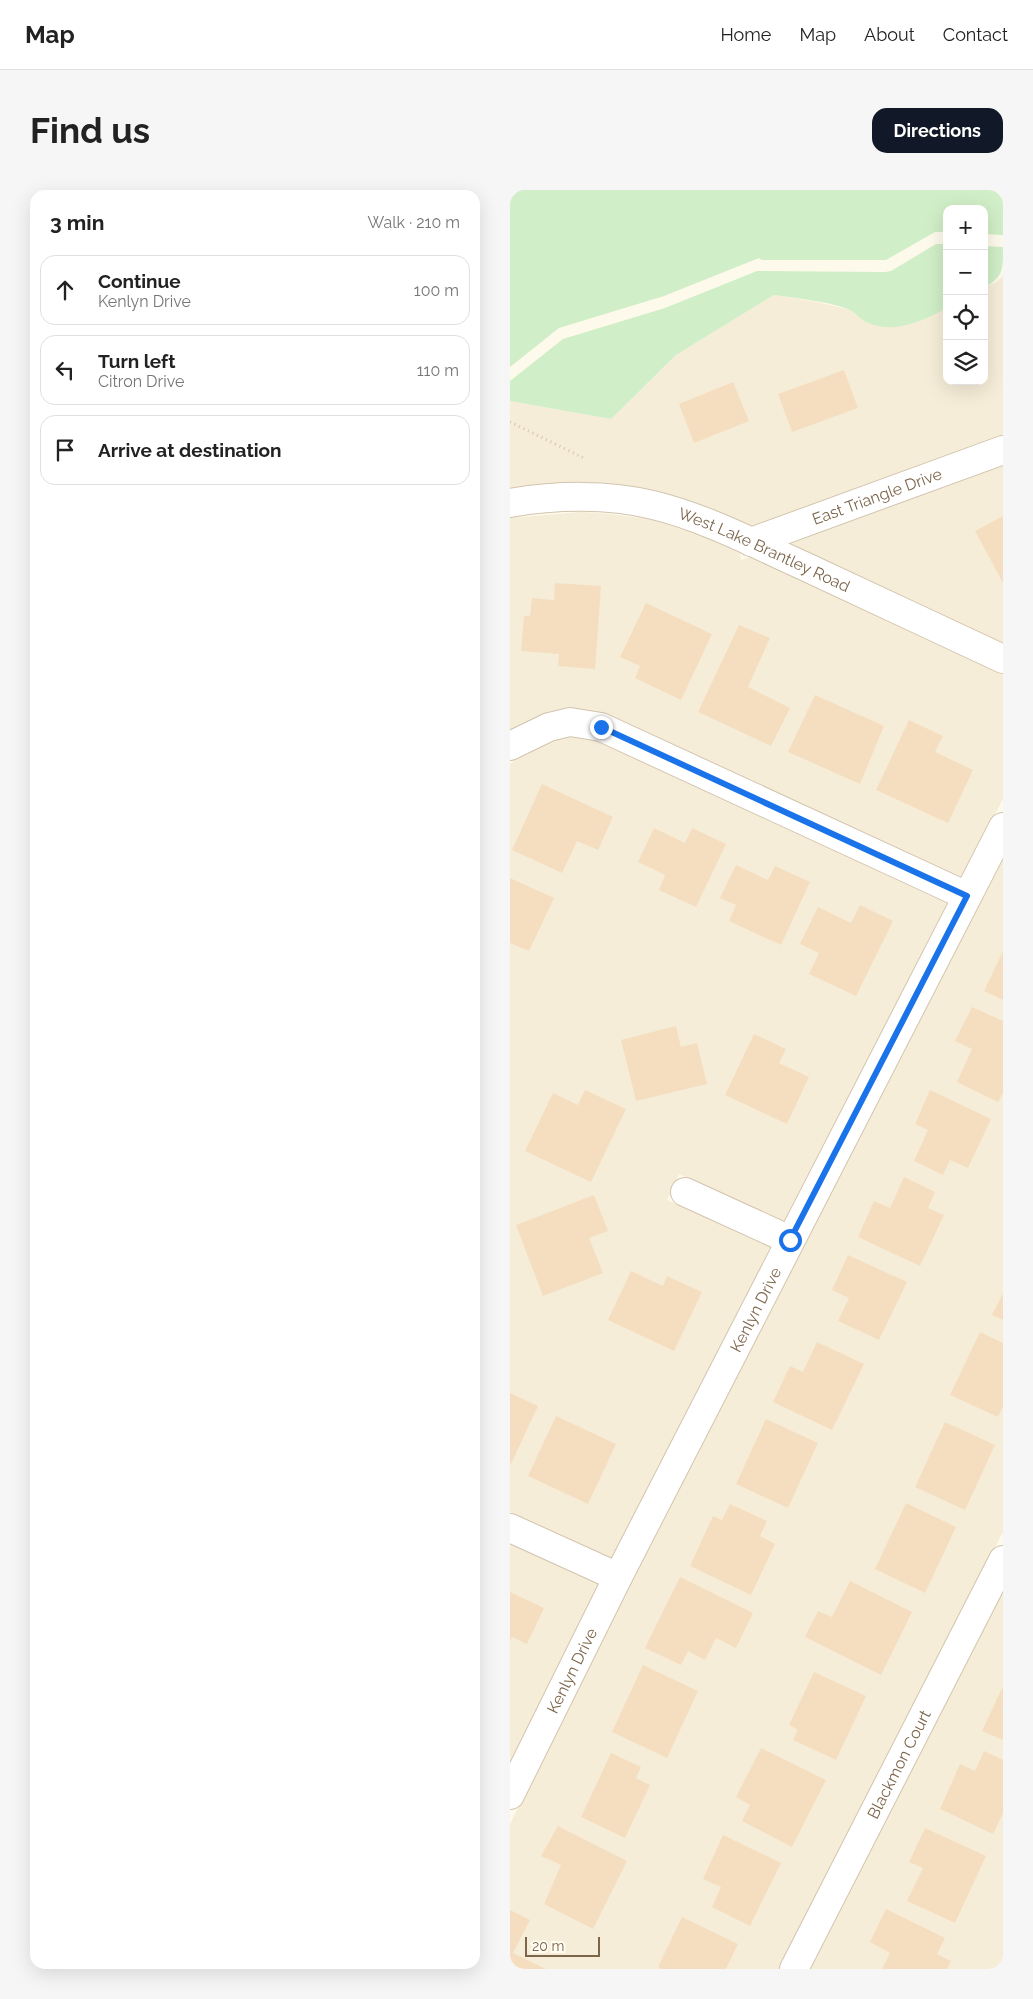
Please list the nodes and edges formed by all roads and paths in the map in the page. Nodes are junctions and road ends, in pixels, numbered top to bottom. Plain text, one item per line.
1 (510, 422) edge
2 (1003, 450) edge
3 (586, 459) dead end
4 (510, 503) edge
5 (751, 542) junction
6 (1003, 659) edge
7 (510, 746) edge
8 (1003, 827) edge
9 (967, 896) junction
10 (685, 1192) dead end
11 (790, 1240) junction
12 (510, 1528) edge
13 (1003, 1560) edge
14 (618, 1577) junction
15 (510, 1795) edge
16 (794, 1969) edge

1 - 3 path
2 - 5 street, East Triangle Drive
4 - 5 street, West Lake Brantley Road
5 - 6 street, West Lake Brantley Road
7 - 9 street
8 - 9 street, Kenlyn Drive
9 - 11 street, Kenlyn Drive
10 - 11 street
11 - 14 street, Kenlyn Drive
12 - 14 street
13 - 16 street, Blackmon Court
14 - 15 street, Kenlyn Drive

